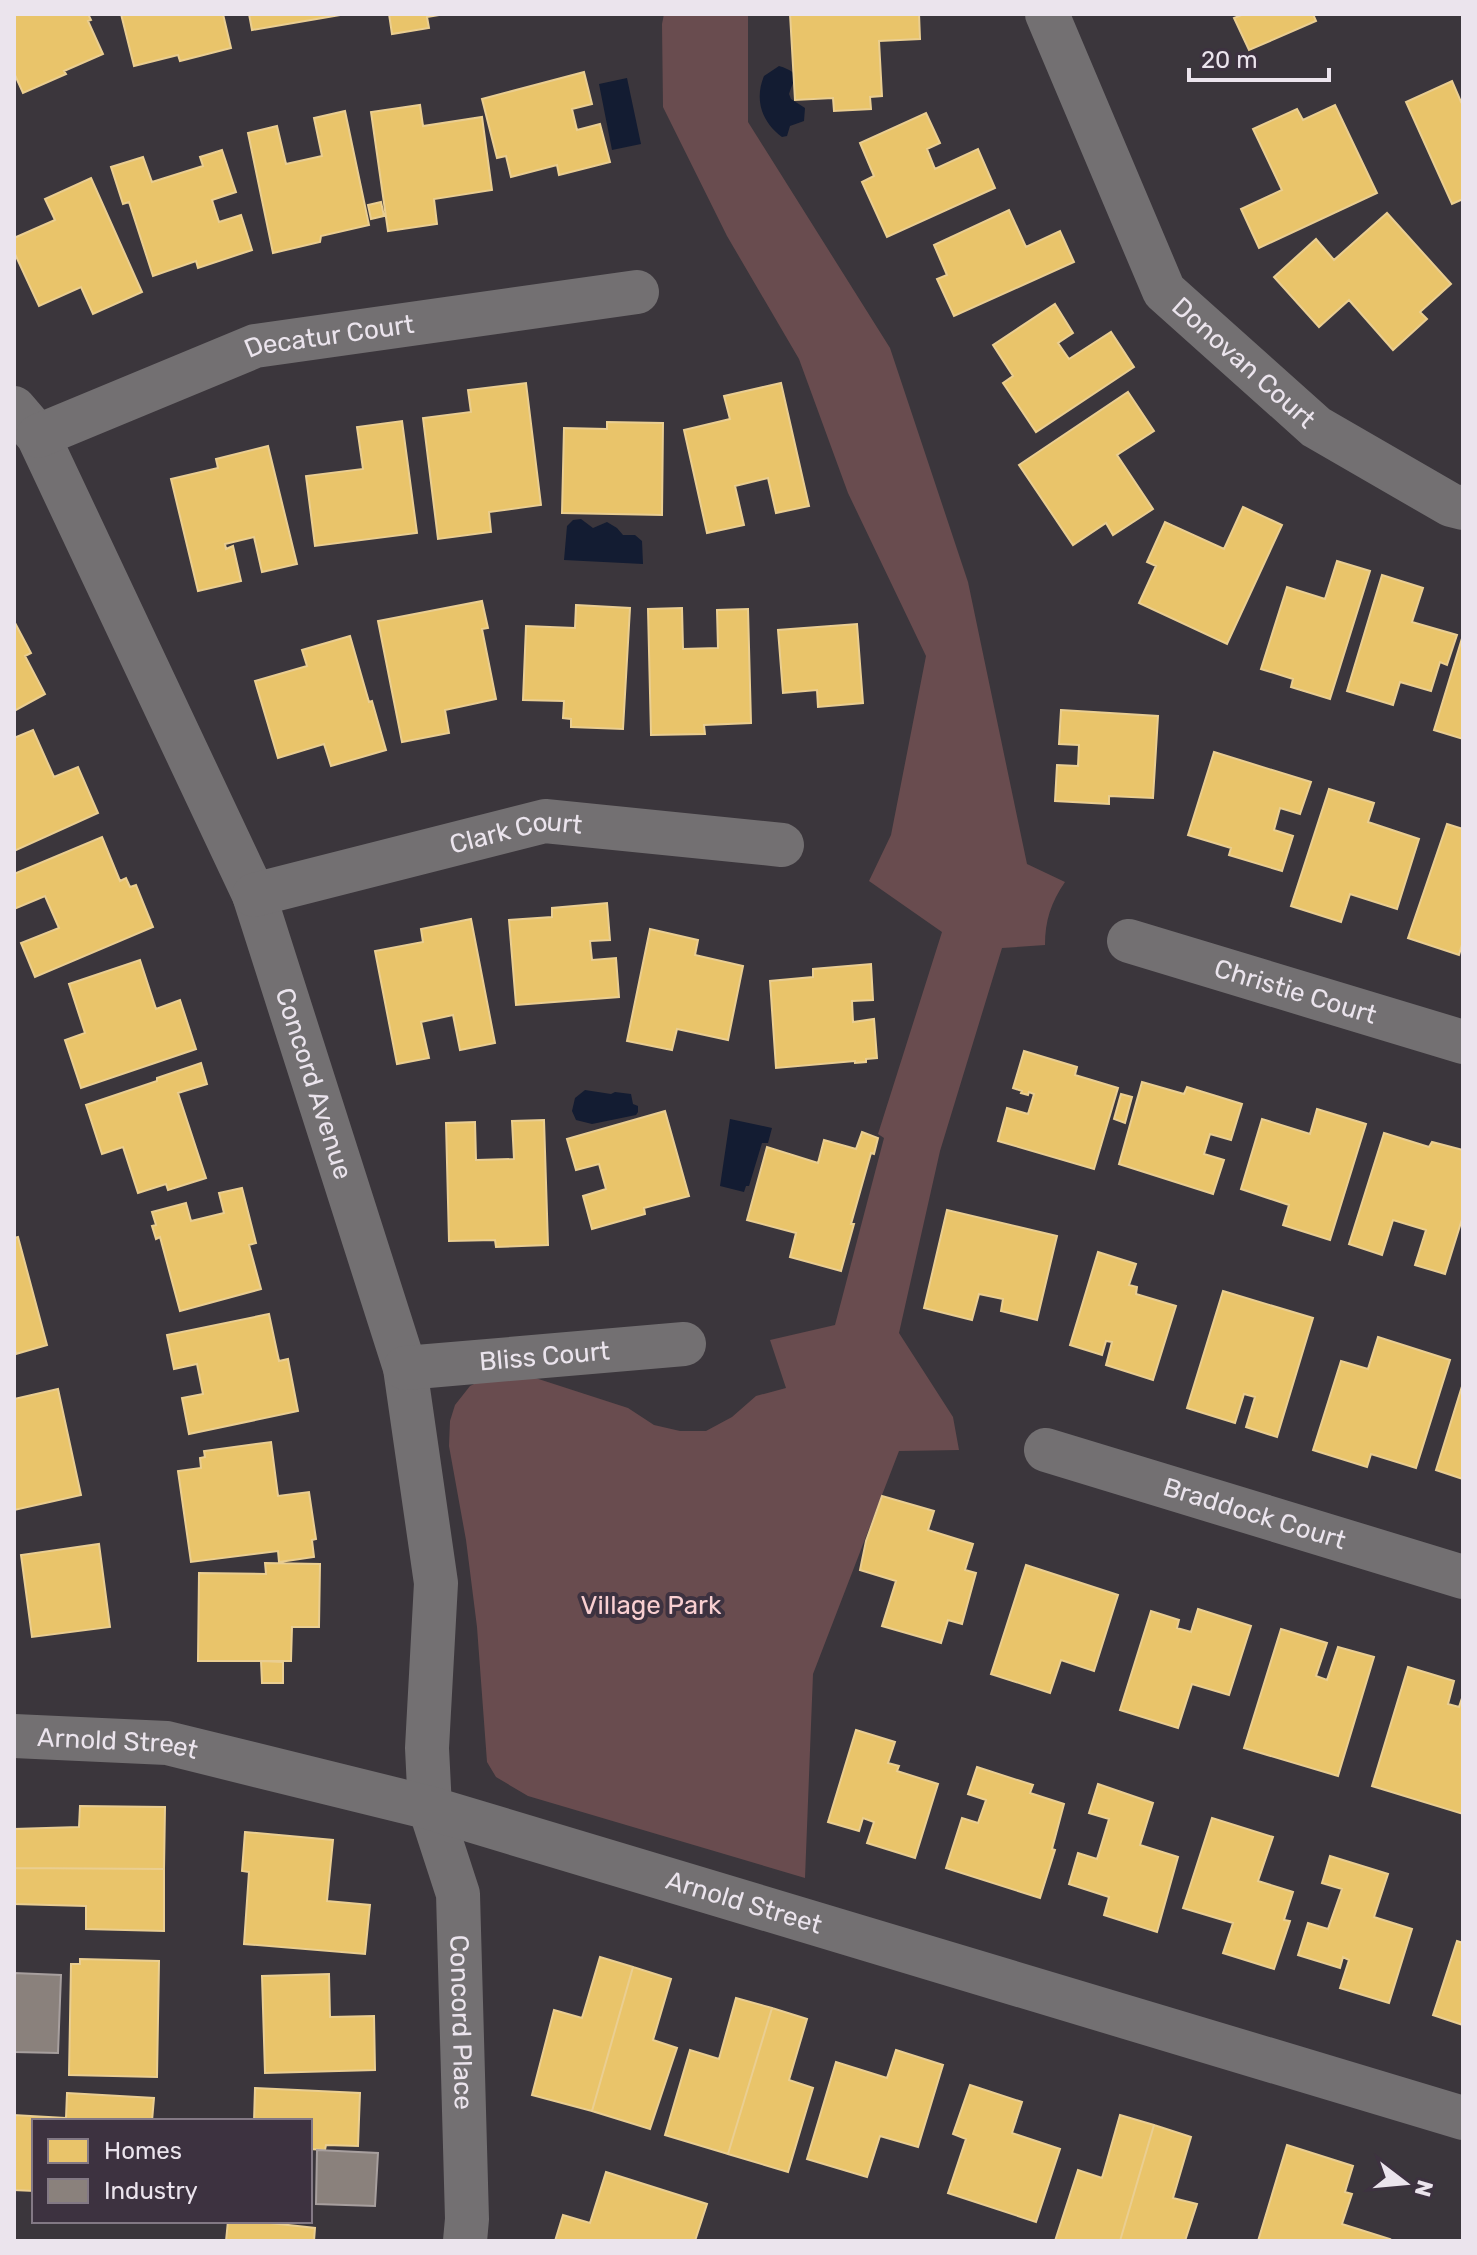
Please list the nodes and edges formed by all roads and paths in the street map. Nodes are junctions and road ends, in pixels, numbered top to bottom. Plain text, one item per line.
1 (1047, 14) edge
2 (637, 292) dead end
3 (26, 422) edge
4 (1463, 508) edge
5 (782, 845) dead end
6 (254, 895) junction
7 (1129, 941) dead end
8 (1463, 1042) edge
9 (684, 1344) dead end
10 (405, 1368) junction
11 (1046, 1450) dead end
12 (1463, 1577) edge
13 (14, 1736) edge
14 (430, 1808) junction
15 (1463, 2118) edge
16 (465, 2241) edge

1 - 4 street, Donovan Court
2 - 3 street, Decatur Court
3 - 6 street, Concord Avenue
5 - 6 street, Clark Court
6 - 10 street, Concord Avenue
7 - 8 street, Christie Court
9 - 10 street, Bliss Court
10 - 14 street, Concord Avenue
11 - 12 street, Braddock Court
13 - 14 street, Arnold Street
14 - 15 street, Arnold Street
14 - 16 street, Concord Place

